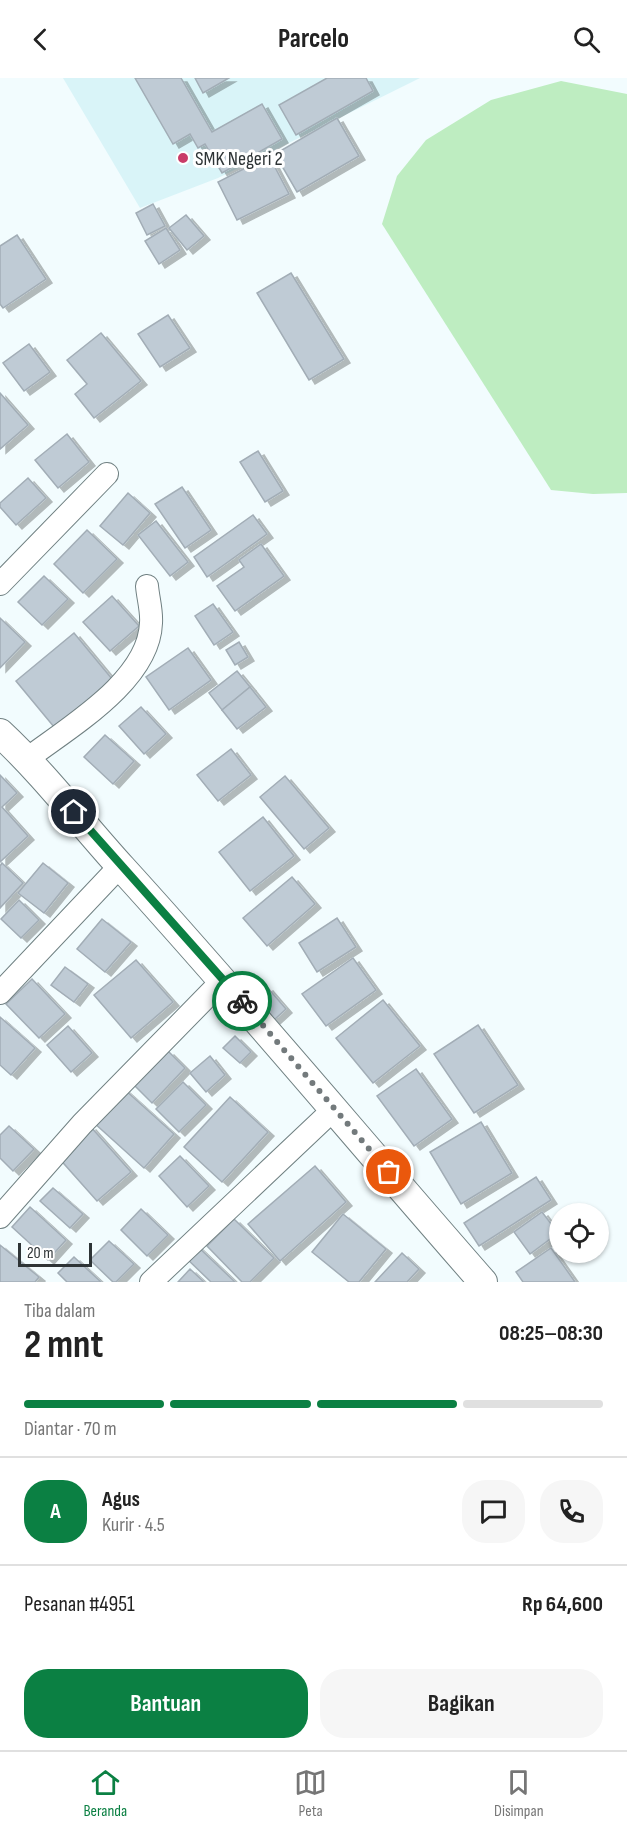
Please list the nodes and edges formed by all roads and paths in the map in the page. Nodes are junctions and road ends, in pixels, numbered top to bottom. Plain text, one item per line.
1 (108, 474) dead end
2 (0, 584) edge
3 (147, 586) dead end
4 (0, 733) edge
5 (27, 759) junction
6 (120, 866) junction
7 (224, 979) junction
8 (0, 993) edge
9 (334, 1109) junction
10 (0, 1216) edge
11 (151, 1282) edge
12 (483, 1282) edge

1 - 2 street
3 - 5 street
4 - 5 street
5 - 6 street
6 - 7 street
6 - 8 street
7 - 9 street
7 - 10 street
9 - 11 street
9 - 12 street

